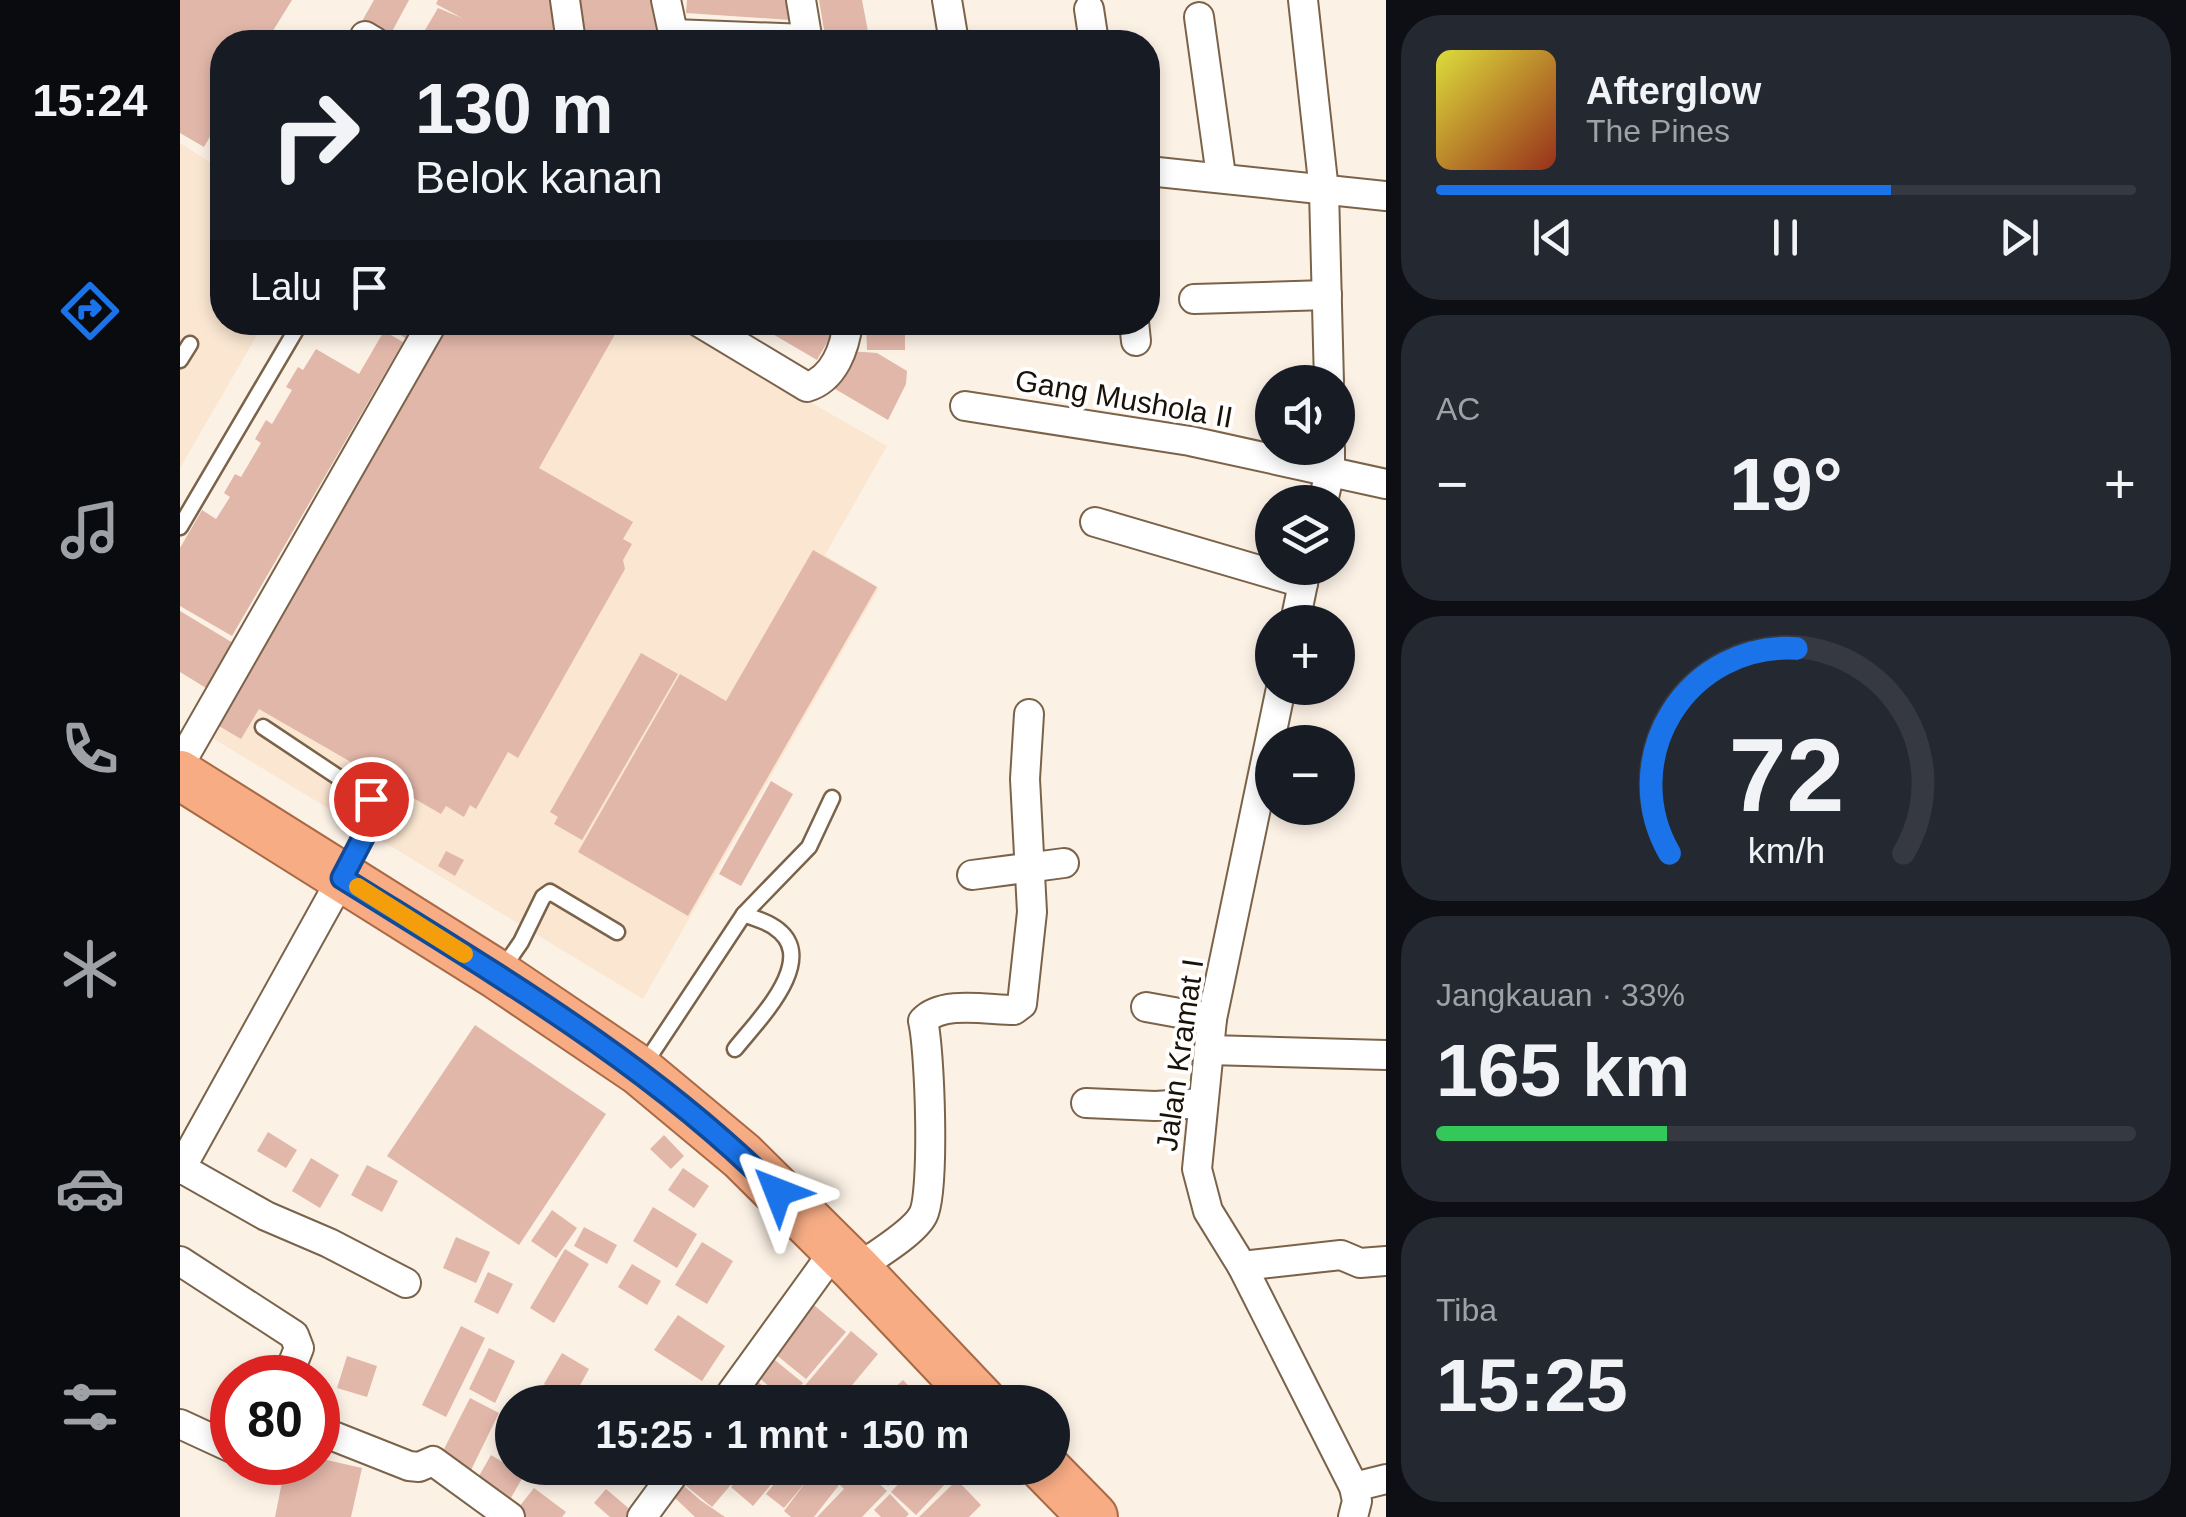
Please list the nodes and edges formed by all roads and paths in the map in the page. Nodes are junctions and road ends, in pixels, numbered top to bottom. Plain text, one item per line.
1 (564, 0) edge
2 (666, 0) edge
3 (801, 0) edge
4 (948, 0) edge
5 (1304, 0) edge
6 (1089, 9) dead end
7 (1199, 17) dead end
8 (569, 30) edge
9 (672, 30) edge
10 (806, 30) edge
11 (952, 30) edge
12 (1092, 30) edge
13 (1160, 172) edge
14 (1220, 176) junction
15 (1324, 191) junction
16 (1386, 196) edge
17 (1327, 296) junction
18 (1194, 298) dead end
19 (293, 335) edge
20 (426, 335) edge
21 (720, 335) edge
22 (846, 335) edge
23 (190, 344) dead end
24 (180, 360) edge
25 (1329, 365) edge
26 (965, 406) dead end
27 (1255, 449) edge
28 (1343, 465) edge
29 (1386, 484) edge
30 (1095, 522) dead end
31 (180, 527) edge
32 (1255, 564) edge
33 (1277, 705) edge
34 (1028, 714) dead end
35 (263, 727) dead end
36 (180, 764) edge
37 (180, 775) edge
38 (832, 798) dead end
39 (1064, 862) dead end
40 (1029, 867) junction
41 (972, 875) dead end
42 (342, 878) junction
43 (744, 914) junction
44 (617, 932) dead end
45 (498, 975) junction
46 (1146, 1007) dead end
47 (1212, 1019) junction
48 (736, 1049) dead end
49 (1209, 1050) junction
50 (1386, 1055) edge
51 (640, 1071) junction
52 (1086, 1103) dead end
53 (1203, 1104) junction
54 (180, 1169) edge
55 (846, 1260) junction
56 (1386, 1261) edge
57 (180, 1262) edge
58 (1242, 1266) junction
59 (406, 1284) dead end
60 (296, 1355) edge
61 (739, 1385) edge
62 (966, 1385) edge
63 (180, 1424) edge
64 (210, 1438) edge
65 (340, 1439) edge
66 (1386, 1479) edge
67 (666, 1485) edge
68 (1062, 1485) edge
69 (1354, 1487) junction
70 (510, 1517) edge
71 (643, 1517) edge
72 (1093, 1517) edge
73 (1353, 1517) edge

1 - 8 street
2 - 9 street
3 - 10 street
4 - 11 street
5 - 15 street
6 - 12 street
7 - 14 street
13 - 14 street
14 - 15 street
15 - 16 street
15 - 17 street
17 - 18 street
17 - 25 street
19 - 31 lane
20 - 36 street
21 - 22 street
23 - 24 lane
26 - 27 street, Gang Mushola II
28 - 29 street, Gang Mushola II
30 - 32 street
33 - 47 street, Jalan Kramat I
34 - 40 street
35 - 42 lane
37 - 42 highway
38 - 43 lane
39 - 40 street
40 - 41 street
40 - 55 street
42 - 45 highway
42 - 54 street
43 - 48 lane
43 - 51 lane
44 - 45 lane
45 - 51 highway
46 - 47 street
47 - 49 street, Jalan Kramat I
49 - 50 street
49 - 53 street, Jalan Kramat I
51 - 55 highway
52 - 53 street
53 - 58 street, Jalan Kramat I
54 - 59 street
55 - 61 street
55 - 62 highway
56 - 58 street
57 - 60 street
58 - 69 street, Jalan Kramat I
63 - 64 street
65 - 70 street
66 - 69 street
67 - 71 street
68 - 72 highway
69 - 73 street

